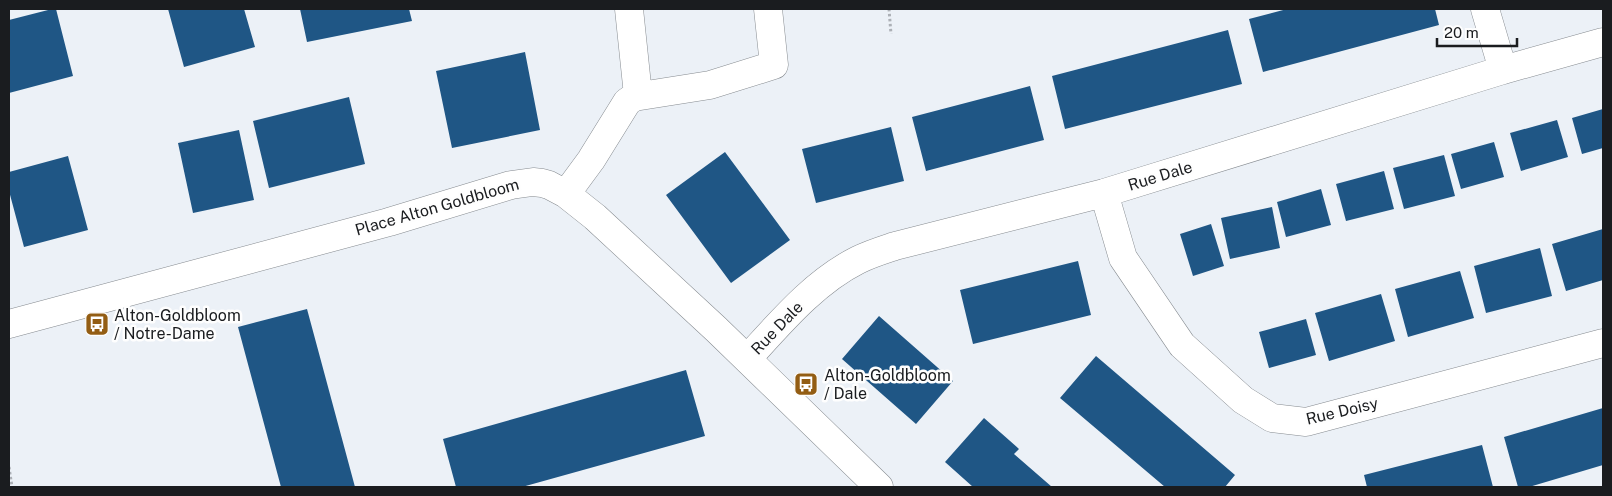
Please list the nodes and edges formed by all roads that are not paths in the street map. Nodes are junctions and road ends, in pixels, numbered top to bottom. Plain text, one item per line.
1 (629, 9) edge
2 (768, 9) edge
3 (1485, 9) edge
4 (1603, 42) edge
5 (1503, 70) junction
6 (638, 95) junction
7 (1104, 193) junction
8 (566, 194) junction
9 (9, 324) edge
10 (1603, 343) edge
11 (746, 359) junction
12 (879, 487) edge

1 - 6 street
2 - 6 street
3 - 5 street
4 - 5 street, Rue Dale
5 - 7 street, Rue Dale
6 - 8 street
7 - 10 street, Rue Doisy
7 - 11 street, Rue Dale
8 - 9 street, Place Alton Goldbloom
8 - 11 street, Place Alton Goldbloom
11 - 12 street, Place Alton Goldbloom

